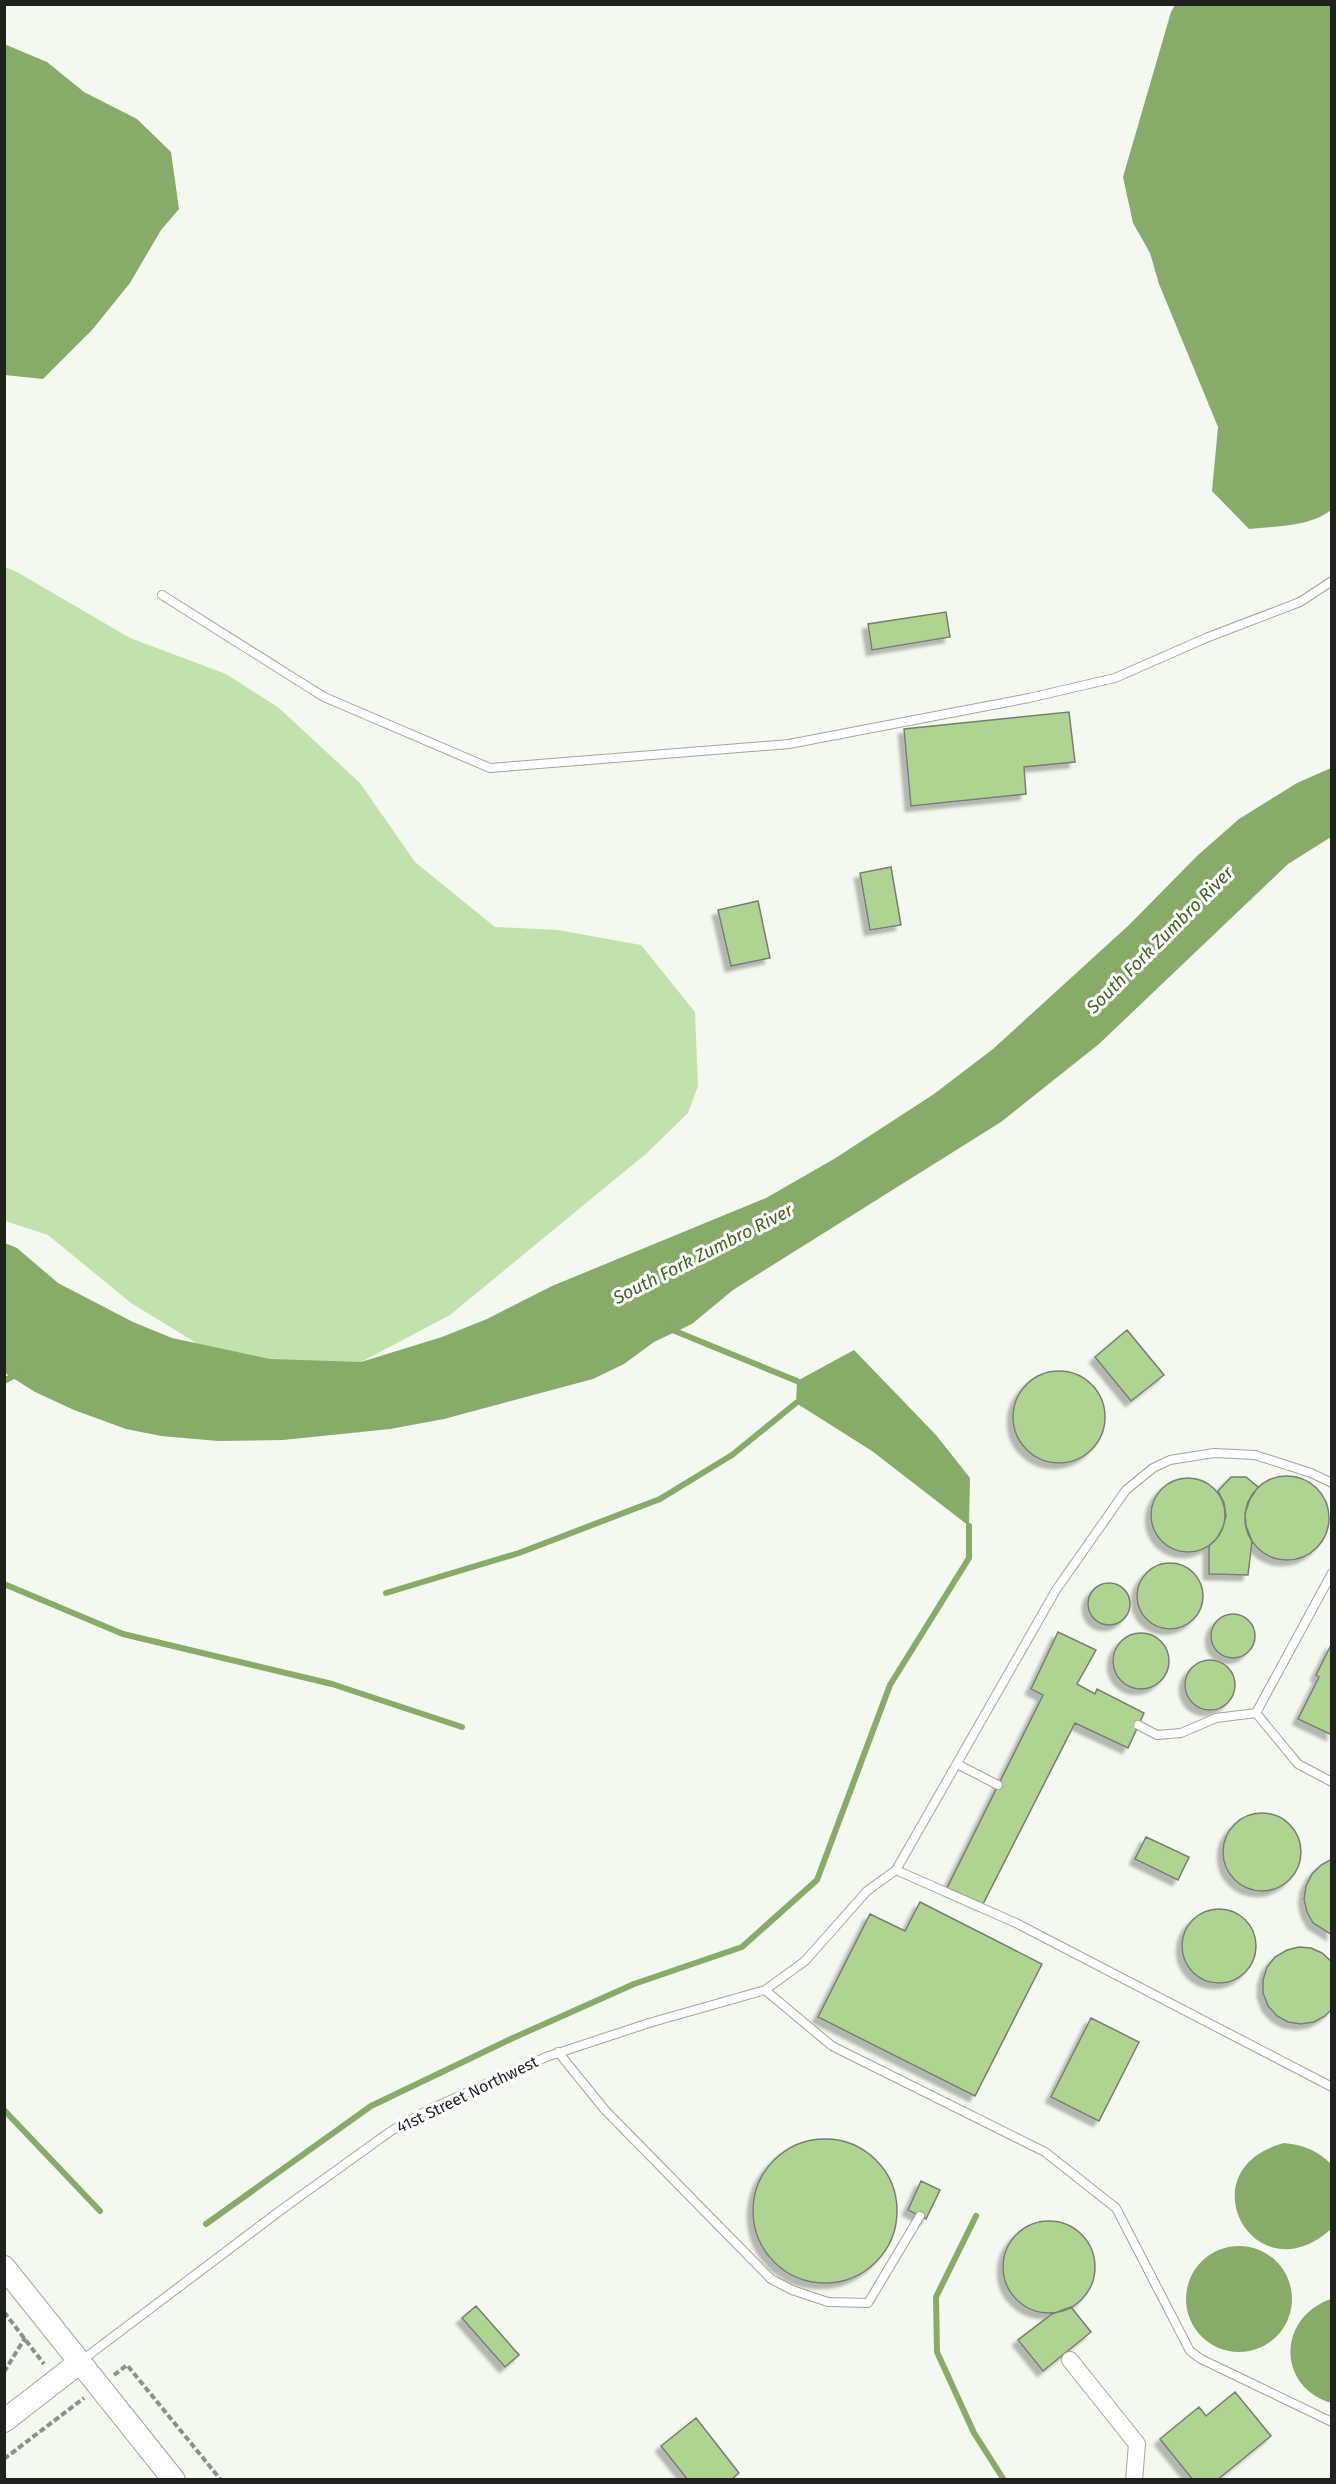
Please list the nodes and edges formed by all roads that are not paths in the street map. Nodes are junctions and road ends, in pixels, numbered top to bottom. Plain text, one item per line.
1 (1332, 581) edge
2 (162, 595) dead end
3 (1332, 1483) edge
4 (1332, 1573) edge
5 (1256, 1713) junction
6 (1138, 1725) dead end
7 (957, 1764) junction
8 (1332, 1782) edge
9 (998, 1785) dead end
10 (896, 1870) junction
11 (765, 1990) junction
12 (558, 2052) junction
13 (1332, 2087) edge
14 (920, 2216) dead end
15 (4, 2267) edge
16 (1070, 2360) dead end
17 (80, 2362) junction
18 (4, 2421) edge
19 (1332, 2422) edge
20 (174, 2480) edge
21 (1134, 2480) edge

1 - 2 lane
3 - 7 lane
4 - 5 lane
5 - 6 lane
5 - 8 lane
7 - 9 lane
7 - 10 lane
10 - 11 lane, 41st Street Northwest
10 - 13 lane
11 - 12 lane, 41st Street Northwest
11 - 19 lane
12 - 14 lane
12 - 17 lane, 41st Street Northwest
15 - 17 main road
16 - 21 street
17 - 18 main road, 41st Street Northwest
17 - 20 main road

